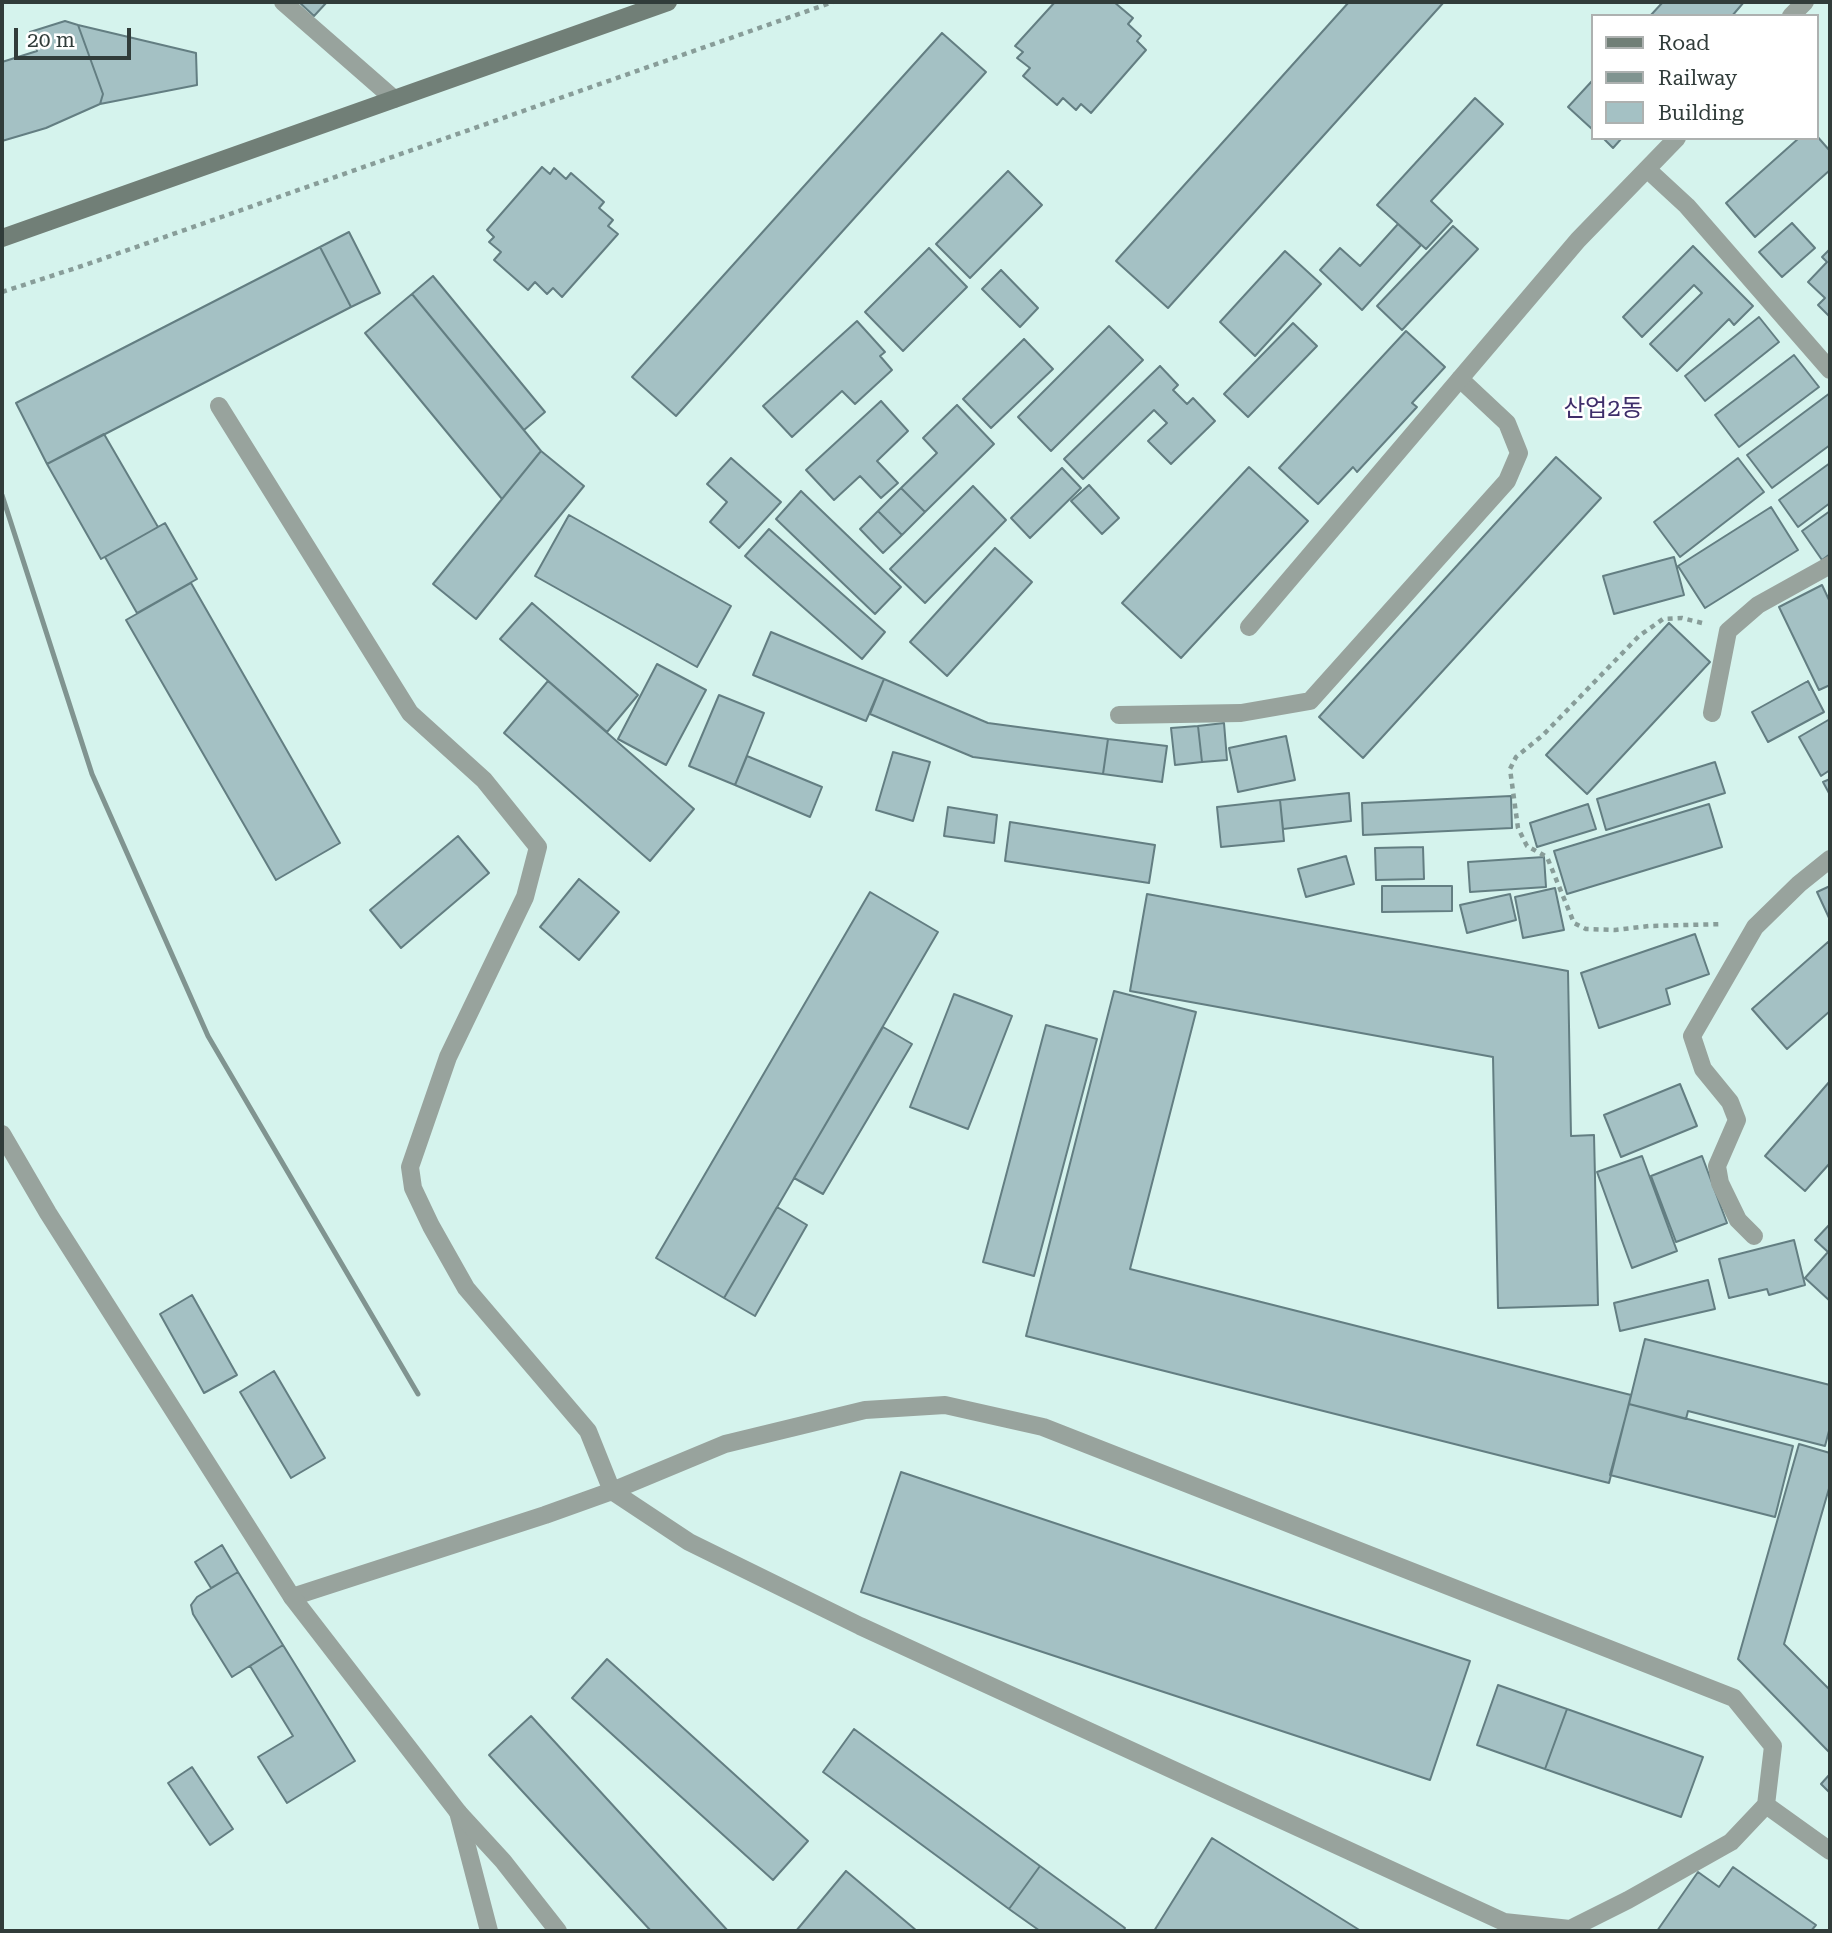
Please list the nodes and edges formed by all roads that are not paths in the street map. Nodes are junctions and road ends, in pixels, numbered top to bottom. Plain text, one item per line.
1 (283, 2) edge
2 (668, 2) edge
3 (394, 99) junction
4 (1675, 140) edge
5 (1648, 170) junction
6 (2, 238) edge
7 (1830, 370) edge
8 (1460, 379) junction
9 (219, 406) dead end
10 (1830, 565) edge
11 (1250, 627) dead end
12 (1712, 713) dead end
13 (1119, 715) dead end
14 (1830, 859) edge
15 (2, 1134) edge
16 (1754, 1236) dead end
17 (612, 1491) junction
18 (292, 1597) junction
19 (1766, 1805) junction
20 (458, 1812) junction
21 (1830, 1851) edge
22 (489, 1931) edge
23 (558, 1931) edge

1 - 3 street
2 - 3 main road
3 - 6 main road
4 - 5 street
5 - 7 street
5 - 8 street
8 - 11 street
8 - 13 street
9 - 17 street
10 - 12 street
14 - 16 street
15 - 18 street
17 - 18 street
17 - 19 street
17 - 19 street
18 - 20 street
19 - 21 street
20 - 22 street
20 - 23 street

